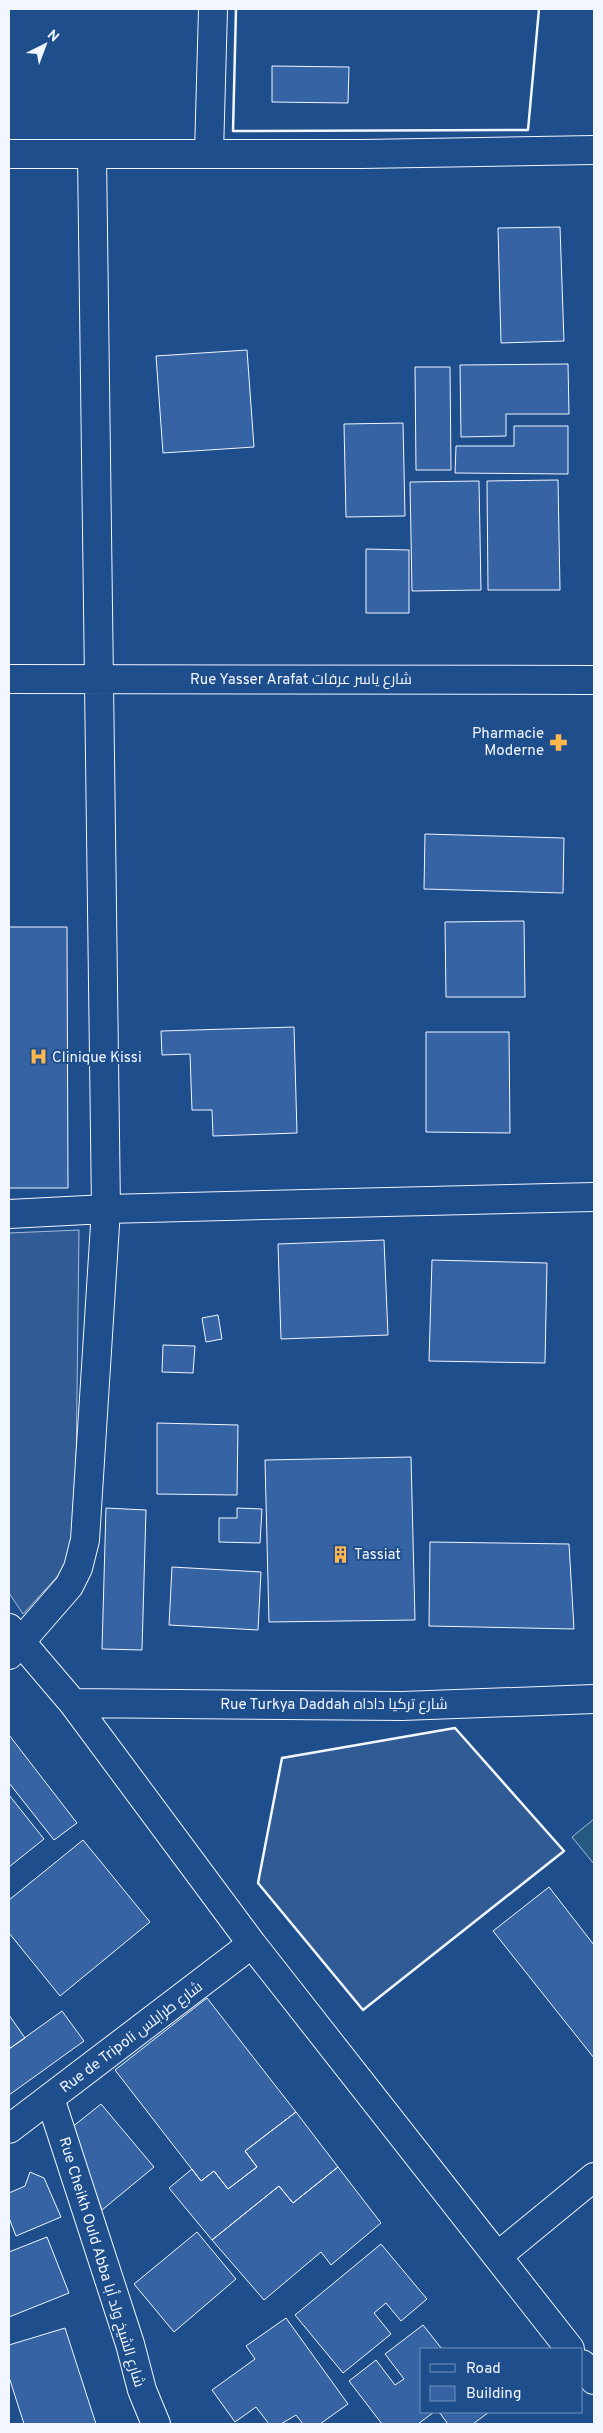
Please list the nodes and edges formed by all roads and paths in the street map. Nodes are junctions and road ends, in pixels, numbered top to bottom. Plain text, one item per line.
1 (213, 9) edge
2 (594, 150) edge
3 (209, 152) junction
4 (9, 154) edge
5 (92, 155) junction
6 (100, 678) junction
7 (9, 679) edge
8 (594, 680) edge
9 (594, 1197) edge
10 (106, 1209) junction
11 (9, 1214) edge
12 (12, 1642) edge
13 (594, 1699) edge
14 (73, 1704) junction
15 (252, 1944) junction
16 (50, 2098) junction
17 (9, 2129) edge
18 (594, 2177) edge
19 (498, 2255) junction
20 (569, 2348) edge
21 (583, 2365) edge
22 (594, 2380) edge
23 (156, 2424) edge

1 - 3 street
2 - 3 street
3 - 5 street
4 - 5 street
5 - 6 street
6 - 7 street, Rue Yasser Arafat شارع ياسر عرفات
6 - 8 street, Rue Yasser Arafat شارع ياسر عرفات
6 - 10 street
9 - 10 street
10 - 11 street
10 - 12 street
12 - 14 street
13 - 14 street, Rue Turkya Daddah شارع تركيا داداه
14 - 15 street
15 - 16 street, Rue de Tripoli شارع طرابلس
15 - 19 street
16 - 17 street, Rue de Tripoli شارع طرابلس
16 - 23 street, Rue Cheikh Ould Abba شارع الشيخ ولد أبا
18 - 19 street
19 - 20 street
21 - 22 street

